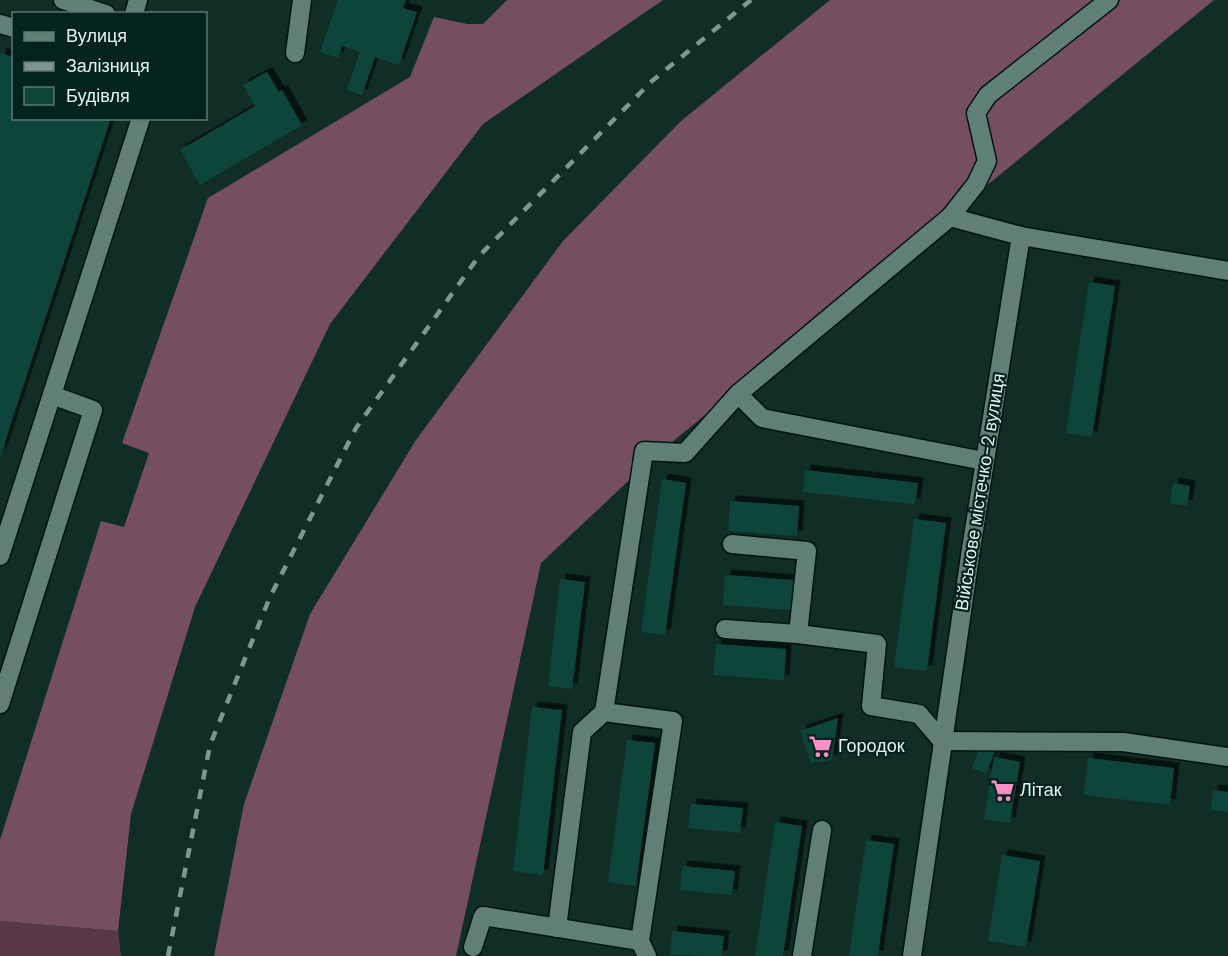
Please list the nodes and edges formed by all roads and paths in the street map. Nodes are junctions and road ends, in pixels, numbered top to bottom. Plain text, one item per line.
1 (63, 0) edge
2 (302, 0) edge
3 (1109, 0) edge
4 (100, 12) edge
5 (295, 53) dead end
6 (140, 120) edge
7 (950, 217) junction
8 (1021, 236) junction
9 (1228, 271) edge
10 (738, 394) junction
11 (52, 395) junction
12 (984, 461) junction
13 (732, 544) dead end
14 (0, 556) edge
15 (725, 629) dead end
16 (798, 634) junction
17 (0, 704) edge
18 (604, 712) junction
19 (942, 741) junction
20 (1228, 757) edge
21 (822, 830) dead end
22 (558, 928) junction
23 (473, 947) dead end
24 (644, 949) edge
25 (801, 956) edge
26 (912, 956) edge

1 - 4 street
2 - 5 street
3 - 7 street
6 - 11 street
7 - 8 street
7 - 10 street
8 - 9 street
8 - 12 street, Військове містечко-2 вулиця
10 - 12 street
10 - 18 street
11 - 14 street
11 - 17 street
12 - 19 street, Військове містечко-2 вулиця
13 - 16 street
15 - 16 street
16 - 19 street
18 - 22 street
18 - 24 street
19 - 20 street
19 - 26 street, Військове містечко-2 вулиця
21 - 25 street
22 - 23 street
22 - 24 street

